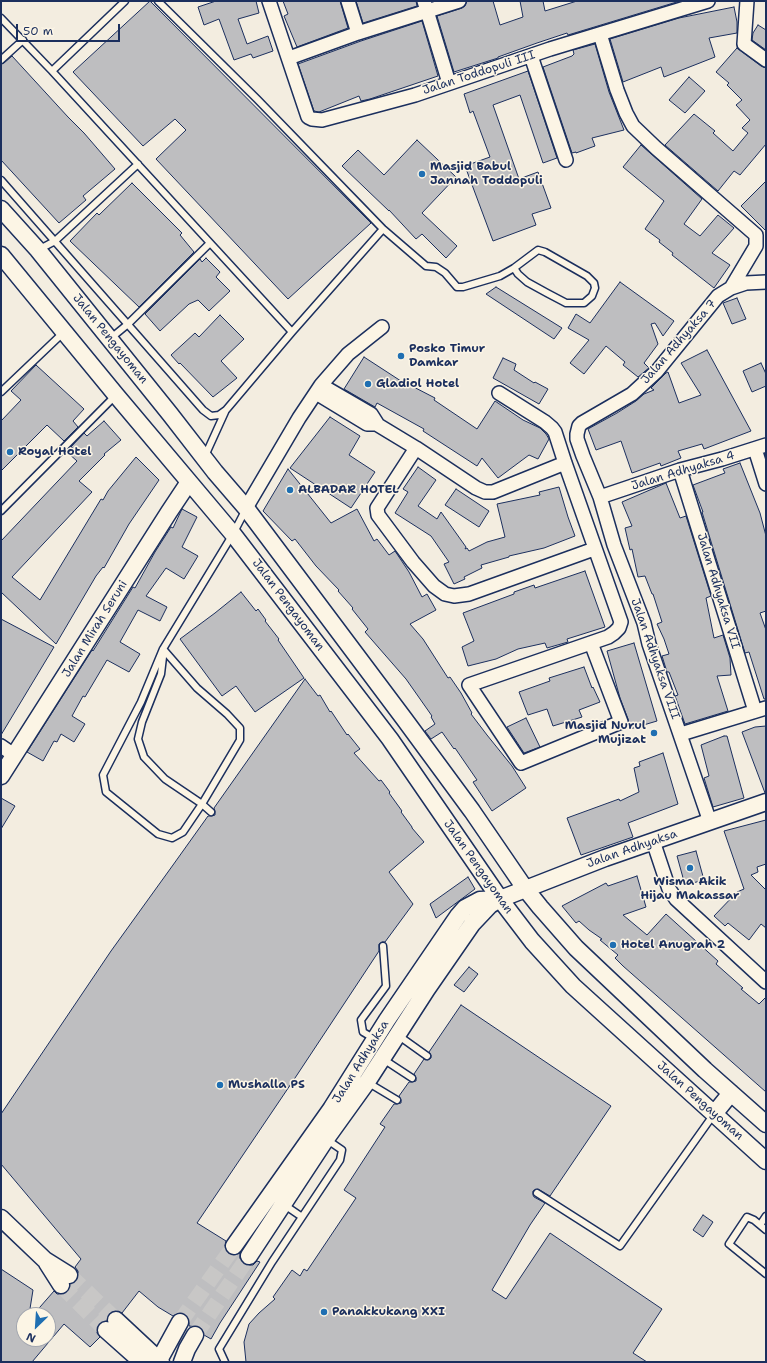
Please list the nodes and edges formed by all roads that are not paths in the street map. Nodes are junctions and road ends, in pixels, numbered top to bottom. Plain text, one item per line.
1 (125, 1) edge
2 (158, 1) edge
3 (270, 1) edge
4 (348, 1) edge
5 (459, 1) edge
6 (708, 1) edge
7 (747, 1) edge
8 (426, 6) edge
9 (1, 18) edge
10 (358, 33) junction
11 (600, 34) junction
12 (23, 40) junction
13 (531, 56) junction
14 (289, 58) junction
15 (1, 60) edge
16 (766, 60) edge
17 (52, 71) junction
18 (449, 83) junction
19 (566, 160) dead end
20 (138, 164) junction
21 (1, 180) edge
22 (1, 209) edge
23 (383, 229) junction
24 (55, 241) junction
25 (210, 243) junction
26 (38, 250) junction
27 (2, 257) edge
28 (514, 268) junction
29 (766, 282) edge
30 (731, 288) junction
31 (128, 324) junction
32 (382, 327) dead end
33 (64, 332) junction
34 (292, 332) junction
35 (110, 339) junction
36 (319, 389) junction
37 (1, 392) edge
38 (499, 393) dead end
39 (116, 395) junction
40 (226, 410) junction
41 (760, 447) edge
42 (416, 448) junction
43 (204, 458) junction
44 (565, 463) junction
45 (680, 470) junction
46 (190, 482) junction
47 (766, 484) edge
48 (229, 488) junction
49 (600, 497) junction
50 (209, 504) junction
51 (246, 508) junction
52 (1, 511) edge
53 (233, 534) junction
54 (594, 549) junction
55 (591, 643) junction
56 (164, 649) junction
57 (761, 710) edge
58 (681, 734) junction
59 (1, 746) edge
60 (14, 755) junction
61 (1, 776) edge
62 (766, 802) edge
63 (202, 804) junction
64 (211, 812) dead end
65 (710, 822) junction
66 (653, 841) junction
67 (526, 890) junction
68 (500, 899) junction
69 (383, 946) dead end
70 (765, 978) edge
71 (397, 1034) junction
72 (375, 1039) junction
73 (427, 1056) dead end
74 (382, 1058) junction
75 (412, 1078) dead end
76 (367, 1082) junction
77 (731, 1093) junction
78 (396, 1100) dead end
79 (714, 1114) junction
80 (766, 1124) edge
81 (320, 1135) junction
82 (766, 1161) edge
83 (537, 1193) dead end
84 (276, 1200) junction
85 (766, 1216) edge
86 (302, 1217) junction
87 (1, 1218) edge
88 (760, 1225) junction
89 (766, 1230) edge
90 (234, 1246) tunnel mouth
91 (249, 1256) tunnel mouth
92 (766, 1274) edge
93 (65, 1280) tunnel mouth
94 (180, 1322) tunnel mouth
95 (195, 1335) tunnel mouth
96 (159, 1361) edge
97 (142, 1362) edge
98 (182, 1362) edge
99 (225, 1362) edge

1 - 17 lane
2 - 23 lane
3 - 14 street, Jalan Toddopuli III
4 - 10 street
5 - 8 street
6 - 11 street, Jalan Toddopuli III
7 - 16 street
8 - 10 street
8 - 18 street
9 - 12 lane
10 - 14 street
11 - 13 street, Jalan Toddopuli III
11 - 30 street
12 - 15 lane
12 - 17 lane
13 - 18 street, Jalan Toddopuli III
13 - 19 street
14 - 18 street, Jalan Toddopuli III
17 - 20 lane
20 - 24 lane
20 - 25 lane
21 - 24 lane
22 - 26 street, Jalan Pengayoman
23 - 28 lane
23 - 34 lane
24 - 26 lane
24 - 31 lane
25 - 31 lane
25 - 34 lane
26 - 35 street, Jalan Pengayoman
27 - 33 street, Jalan Pengayoman
28 - 28 lane
29 - 30 street, Jalan Adhyaksa 7
30 - 49 street, Jalan Adhyaksa 7
31 - 35 lane
31 - 40 lane
32 - 36 street
33 - 37 lane
33 - 39 street, Jalan Pengayoman
34 - 40 lane
35 - 43 street, Jalan Pengayoman
36 - 42 street
36 - 51 street
38 - 44 street
39 - 46 street, Jalan Pengayoman
39 - 52 lane
40 - 43 lane
41 - 45 street, Jalan Adhyaksa 4
41 - 47 street
42 - 44 street
42 - 54 street
43 - 48 street, Jalan Pengayoman
44 - 54 street
45 - 49 street, Jalan Adhyaksa 4
45 - 57 street, Jalan Adhyaksa VII
46 - 50 street, Jalan Pengayoman
46 - 60 street, Jalan Mirah Seruni
48 - 50 street
48 - 51 street, Jalan Pengayoman
49 - 58 street, Jalan Adhyaksa VIII
50 - 53 street, Jalan Pengayoman
51 - 53 lane
51 - 67 street, Jalan Pengayoman
53 - 56 lane
53 - 68 street, Jalan Pengayoman
54 - 55 street
55 - 55 street
56 - 63 lane
56 - 63 lane
56 - 63 lane
57 - 58 street
58 - 65 street, Jalan Adhyaksa VIII
59 - 60 street
60 - 61 street, Jalan Mirah Seruni
62 - 65 street, Jalan Adhyaksa
63 - 64 lane
65 - 66 street, Jalan Adhyaksa
66 - 67 street, Jalan Adhyaksa
66 - 70 street
67 - 68 street, Jalan Adhyaksa
67 - 77 street, Jalan Pengayoman
68 - 71 street, Jalan Adhyaksa
68 - 72 street, Jalan Adhyaksa
68 - 79 street, Jalan Pengayoman
69 - 72 lane
71 - 73 lane
71 - 74 street, Jalan Adhyaksa
72 - 81 street, Jalan Adhyaksa
74 - 75 lane
74 - 76 street, Jalan Adhyaksa
76 - 78 lane
76 - 81 street, Jalan Adhyaksa
77 - 79 street
77 - 80 street, Jalan Pengayoman
79 - 82 street, Jalan Pengayoman
79 - 83 lane
81 - 84 street, Jalan Adhyaksa
81 - 86 lane
84 - 86 lane
84 - 90 street, Jalan Adhyaksa
84 - 91 street, Jalan Adhyaksa
85 - 88 lane
86 - 99 lane
87 - 93 street
88 - 89 lane
88 - 92 lane
94 - 96 street
95 - 98 street
96 - 97 street

